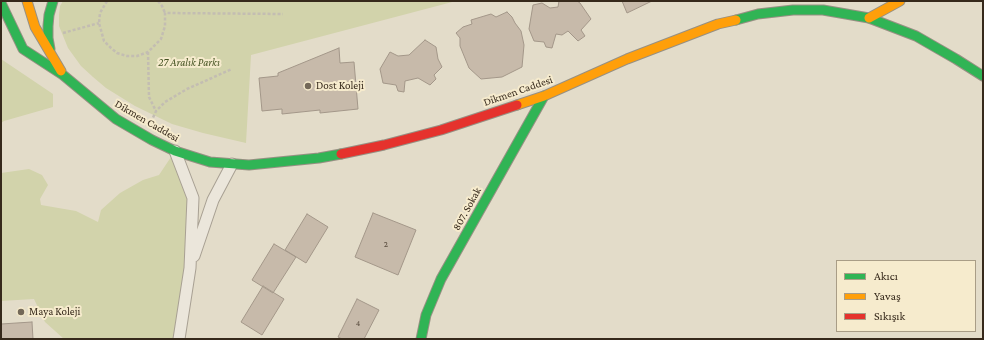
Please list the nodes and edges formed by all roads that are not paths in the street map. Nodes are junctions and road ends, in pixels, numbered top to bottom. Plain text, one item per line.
1 (27, 1) edge
2 (53, 1) edge
3 (900, 1) edge
4 (1, 3) edge
5 (869, 18) junction
6 (6, 39) dead end
7 (23, 49) junction
8 (53, 59) junction
9 (63, 75) junction
10 (983, 76) edge
11 (544, 96) junction
12 (175, 151) junction
13 (232, 164) junction
14 (190, 268) junction
15 (179, 339) edge
16 (420, 339) edge

1 - 8 main road, Dikmen Caddesi
2 - 8 main road
3 - 5 main road
4 - 7 main road
5 - 10 main road, Dikmen Caddesi
5 - 11 main road, Dikmen Caddesi
6 - 7 main road, Dikmen Caddesi
7 - 9 main road, Dikmen Caddesi
8 - 9 main road, Dikmen Caddesi
9 - 12 main road, Dikmen Caddesi
11 - 13 main road, Dikmen Caddesi
11 - 16 main road, 807. Sokak
12 - 13 main road, Dikmen Caddesi
12 - 14 street
13 - 14 street
14 - 15 street

